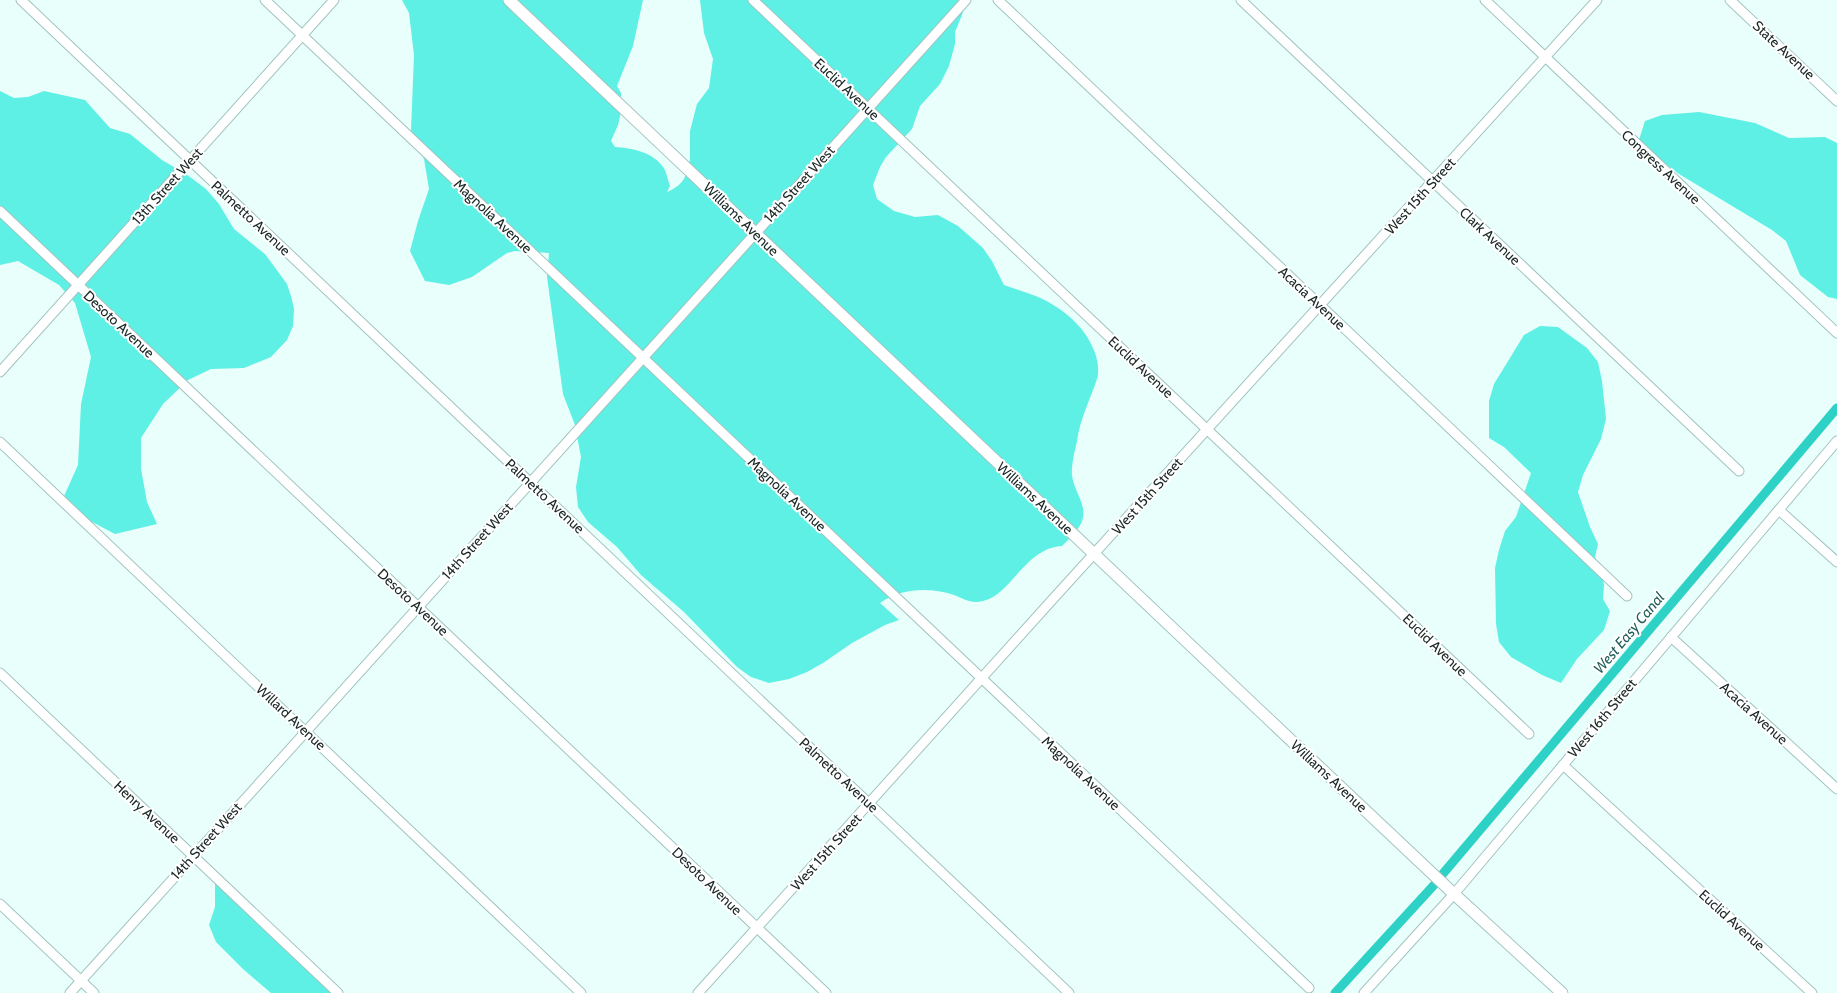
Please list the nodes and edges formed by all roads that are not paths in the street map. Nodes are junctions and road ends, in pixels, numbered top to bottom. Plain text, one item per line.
1 (21, 0) edge
2 (265, 0) edge
3 (334, 0) edge
4 (509, 0) edge
5 (753, 0) edge
6 (966, 0) edge
7 (998, 0) edge
8 (1241, 0) edge
9 (1485, 0) edge
10 (1597, 0) edge
11 (1730, 0) edge
12 (302, 35) junction
13 (1546, 57) junction
14 (1837, 101) edge
15 (867, 108) junction
16 (190, 160) junction
17 (1433, 182) junction
18 (0, 211) edge
19 (755, 232) junction
20 (78, 285) junction
21 (1320, 305) junction
22 (1837, 333) edge
23 (642, 357) junction
24 (0, 372) edge
25 (1206, 430) junction
26 (1837, 441) edge
27 (0, 442) edge
28 (1739, 471) dead end
29 (530, 482) junction
30 (1779, 510) junction
31 (1094, 554) junction
32 (1837, 562) edge
33 (1627, 596) dead end
34 (418, 607) junction
35 (1671, 637) junction
36 (0, 673) edge
37 (982, 679) junction
38 (305, 732) junction
39 (1529, 734) dead end
40 (1563, 765) junction
41 (1837, 789) edge
42 (869, 804) junction
43 (193, 856) junction
44 (1454, 894) junction
45 (0, 904) edge
46 (757, 928) junction
47 (81, 981) junction
48 (1309, 988) dead end
49 (70, 993) edge
50 (94, 993) edge
51 (338, 993) edge
52 (581, 993) edge
53 (698, 993) edge
54 (826, 993) edge
55 (1069, 993) edge
56 (1364, 993) edge
57 (1562, 993) edge
58 (1812, 993) edge

1 - 16 street, Palmetto Avenue
2 - 12 street, Magnolia Avenue
3 - 12 street, 13th Street West
4 - 19 street, Williams Avenue
5 - 15 street, Euclid Avenue
6 - 15 street, 14th Street West
7 - 21 street, Acacia Avenue
8 - 17 street, Clark Avenue
9 - 13 street, Congress Avenue
10 - 13 street, West 15th Street
11 - 14 street, State Avenue
12 - 16 street, 13th Street West
12 - 23 street, Magnolia Avenue
13 - 17 street, West 15th Street
13 - 22 street, Congress Avenue
15 - 19 street, 14th Street West
15 - 25 street, Euclid Avenue
16 - 20 street, 13th Street West
16 - 29 street, Palmetto Avenue
17 - 21 street, West 15th Street
17 - 28 street, Clark Avenue
18 - 20 street, Desoto Avenue
19 - 23 street, 14th Street West
19 - 31 street, Williams Avenue
20 - 24 street, 13th Street West
20 - 34 street, Desoto Avenue
21 - 25 street, West 15th Street
21 - 33 street, Acacia Avenue
23 - 29 street, 14th Street West
23 - 37 street, Magnolia Avenue
25 - 31 street, West 15th Street
25 - 39 street, Euclid Avenue
26 - 30 street, West 16th Street
27 - 38 street, Willard Avenue
29 - 34 street, 14th Street West
29 - 42 street, Palmetto Avenue
30 - 32 street
30 - 35 street, West 16th Street
31 - 37 street, West 15th Street
31 - 44 street, Williams Avenue
34 - 38 street, 14th Street West
34 - 46 street, Desoto Avenue
35 - 40 street, West 16th Street
35 - 41 street, Acacia Avenue
36 - 43 street, Henry Avenue
37 - 42 street, West 15th Street
37 - 48 street, Magnolia Avenue
38 - 43 street, 14th Street West
38 - 52 street, Willard Avenue
40 - 44 street, West 16th Street
40 - 58 street, Euclid Avenue
42 - 46 street, West 15th Street
42 - 55 street, Palmetto Avenue
43 - 47 street, 14th Street West
43 - 51 street, Henry Avenue
44 - 56 street, West 16th Street
44 - 57 street, Williams Avenue
45 - 47 street
46 - 53 street, West 15th Street
46 - 54 street, Desoto Avenue
47 - 49 street, 14th Street West
47 - 50 street

